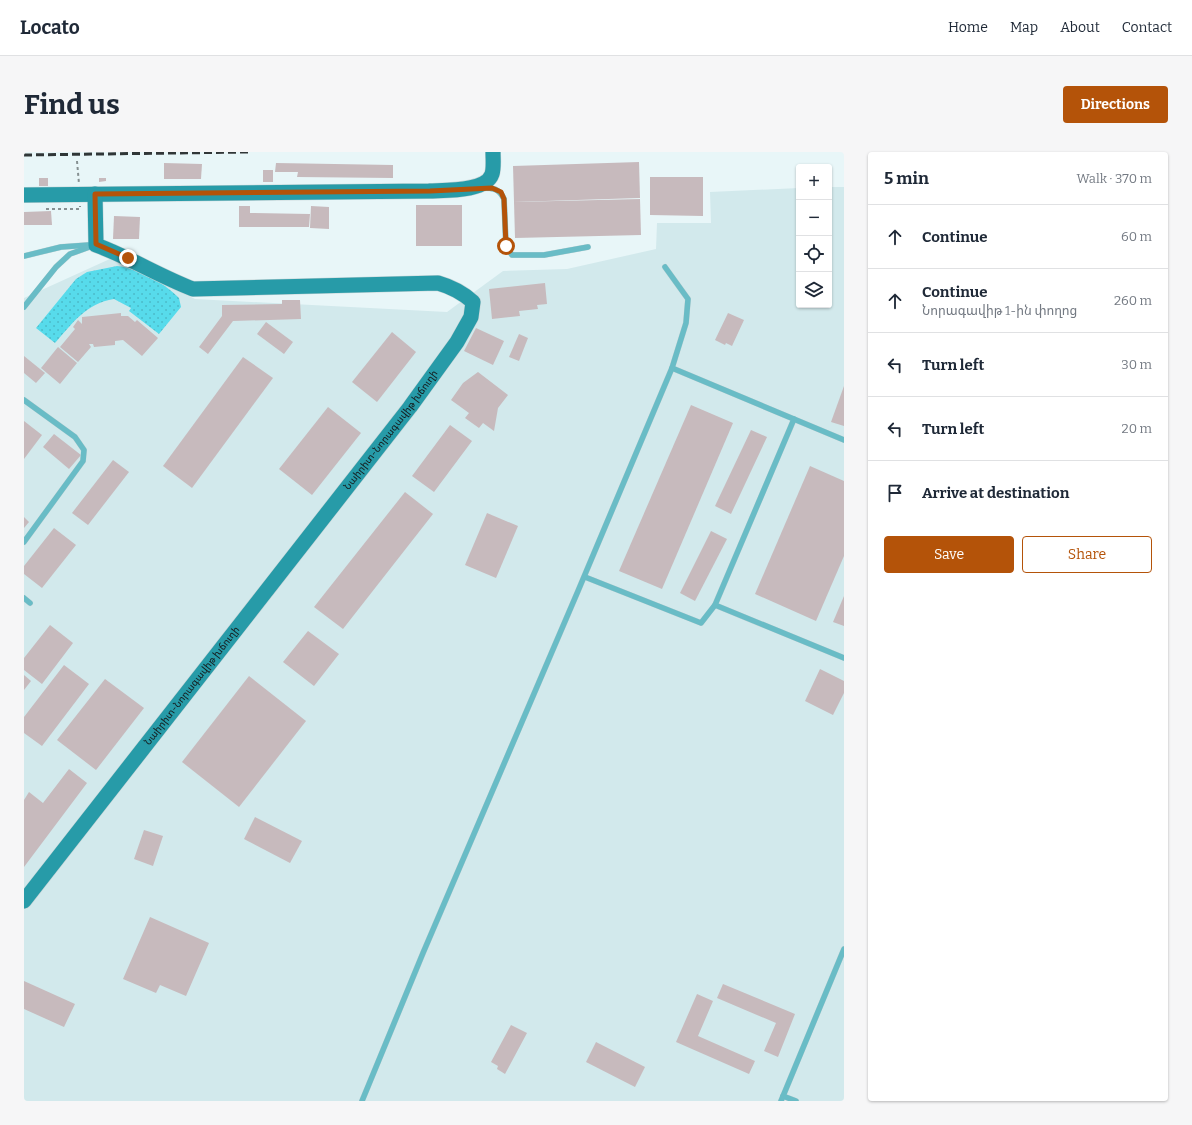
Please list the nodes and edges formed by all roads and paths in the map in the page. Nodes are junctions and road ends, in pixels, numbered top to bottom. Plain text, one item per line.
1 (493, 152) edge
2 (78, 161) dead end
3 (79, 186) dead end
4 (472, 188) junction
5 (95, 194) junction
6 (24, 195) edge
7 (80, 209) dead end
8 (46, 210) dead end
9 (96, 244) junction
10 (588, 247) dead end
11 (24, 256) edge
12 (665, 267) dead end
13 (24, 307) edge
14 (672, 368) junction
15 (24, 400) edge
16 (794, 419) junction
17 (844, 440) edge
18 (24, 542) edge
19 (584, 577) junction
20 (24, 598) edge
21 (30, 603) dead end
22 (715, 605) junction
23 (844, 658) edge
24 (24, 901) edge
25 (844, 949) edge
26 (782, 1098) edge
27 (362, 1101) edge
28 (796, 1101) edge

1 - 4 street
2 - 3 path
4 - 5 street
4 - 10 lane
5 - 6 street
5 - 9 street
7 - 8 path
9 - 11 lane
9 - 13 lane
9 - 24 street, Նաիրիտ-Նորագավիթ խճուղի
12 - 14 lane
14 - 16 lane
14 - 19 lane
15 - 18 lane
16 - 17 lane
16 - 22 lane
19 - 22 lane
19 - 27 lane
20 - 21 lane
22 - 23 lane
25 - 26 lane
26 - 28 lane

